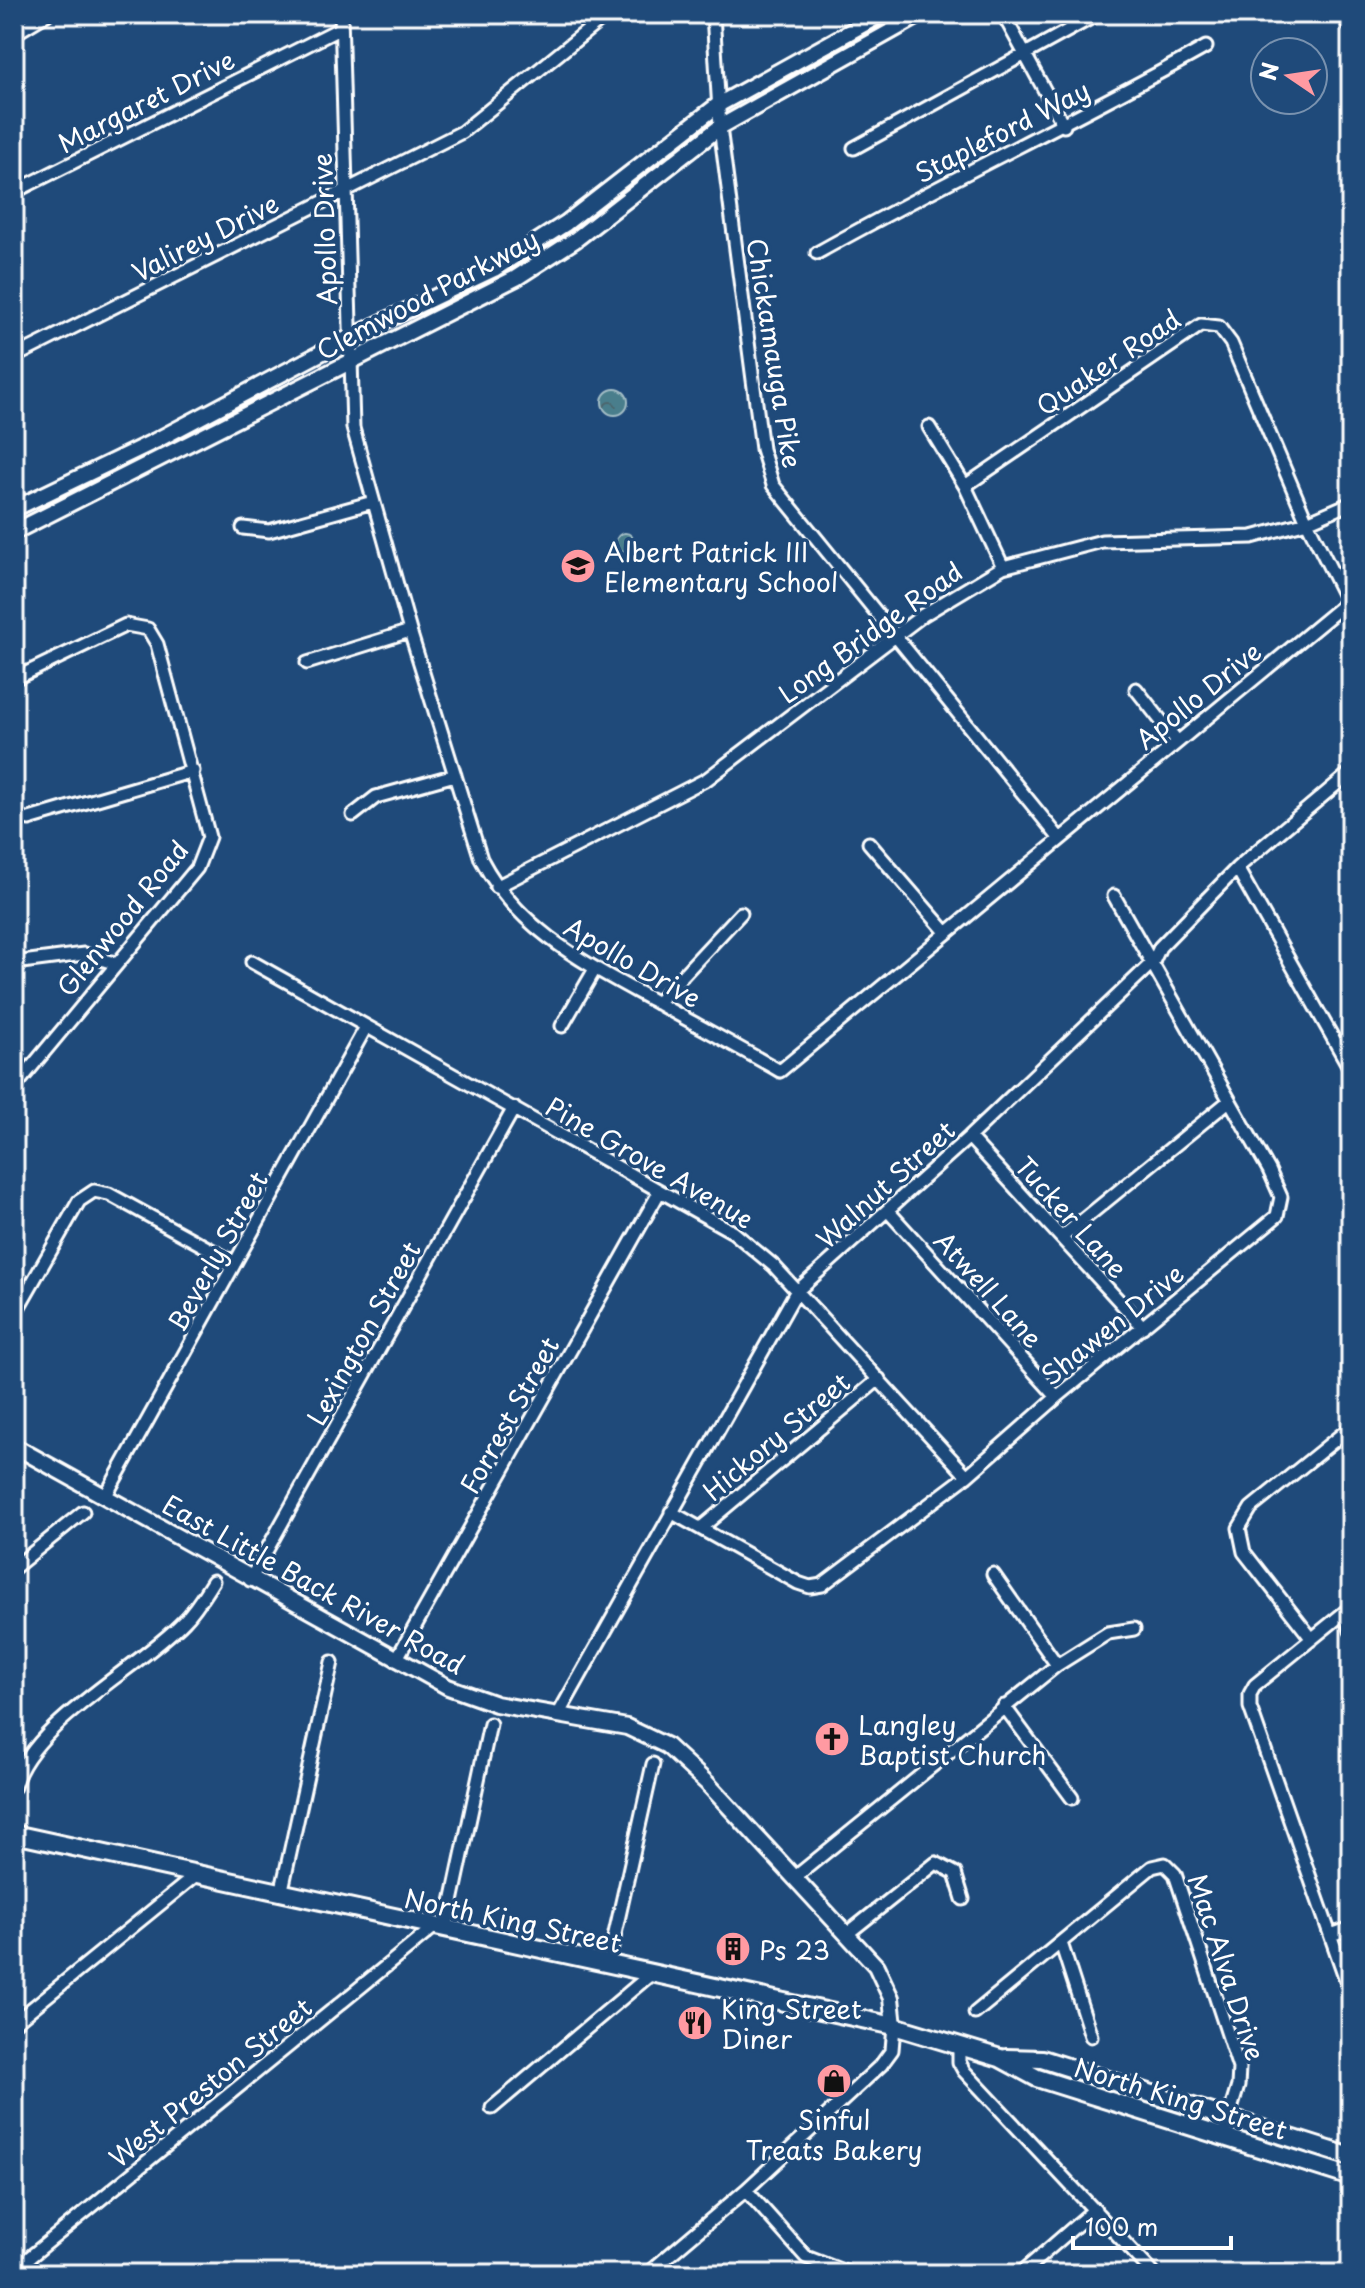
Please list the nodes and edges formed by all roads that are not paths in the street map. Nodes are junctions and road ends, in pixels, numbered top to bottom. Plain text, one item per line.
1 (47, 14) edge
2 (341, 14) edge
3 (608, 14) edge
4 (713, 14) edge
5 (882, 14) edge
6 (922, 14) edge
7 (1003, 14) edge
8 (1098, 14) edge
9 (1346, 14) edge
10 (1351, 24) edge
11 (341, 28) junction
12 (14, 34) edge
13 (1206, 47) dead end
14 (1025, 54) junction
15 (718, 105) junction
16 (1064, 126) junction
17 (720, 127) junction
18 (854, 148) dead end
19 (14, 192) edge
20 (344, 192) junction
21 (817, 253) dead end
22 (349, 338) junction
23 (14, 357) edge
24 (350, 362) junction
25 (929, 427) dead end
26 (965, 486) junction
27 (373, 502) junction
28 (1351, 503) edge
29 (14, 509) edge
30 (1307, 522) junction
31 (243, 528) dead end
32 (14, 532) edge
33 (1003, 567) junction
34 (410, 631) junction
35 (896, 637) junction
36 (307, 663) dead end
37 (14, 679) edge
38 (1136, 689) dead end
39 (1177, 741) junction
40 (193, 771) junction
41 (1351, 772) edge
42 (455, 775) junction
43 (353, 815) dead end
44 (29, 819) dead end
45 (1060, 839) junction
46 (869, 843) dead end
47 (1237, 868) junction
48 (496, 887) junction
49 (1114, 896) dead end
50 (741, 913) dead end
51 (946, 932) junction
52 (252, 962) dead end
53 (1153, 962) junction
54 (14, 963) edge
55 (114, 963) junction
56 (595, 969) junction
57 (657, 1003) junction
58 (562, 1026) dead end
59 (366, 1027) junction
60 (1351, 1070) edge
61 (14, 1088) edge
62 (1229, 1101) junction
63 (514, 1108) junction
64 (969, 1137) junction
65 (660, 1191) junction
66 (889, 1212) junction
67 (1062, 1237) junction
68 (235, 1263) junction
69 (796, 1292) junction
70 (14, 1315) edge
71 (1143, 1327) junction
72 (879, 1379) junction
73 (1057, 1397) junction
74 (1351, 1427) edge
75 (14, 1446) edge
76 (967, 1476) junction
77 (105, 1497) junction
78 (83, 1512) dead end
79 (671, 1512) junction
80 (702, 1527) junction
81 (14, 1568) edge
82 (993, 1574) dead end
83 (250, 1580) junction
84 (213, 1581) dead end
85 (1348, 1610) edge
86 (1134, 1629) dead end
87 (1351, 1631) edge
88 (1312, 1639) junction
89 (396, 1660) junction
90 (332, 1662) dead end
91 (1057, 1665) junction
92 (1004, 1706) junction
93 (558, 1715) junction
94 (490, 1724) dead end
95 (653, 1764) dead end
96 (14, 1787) edge
97 (1072, 1798) dead end
98 (14, 1834) edge
99 (196, 1875) junction
100 (794, 1878) junction
101 (281, 1894) junction
102 (963, 1899) dead end
103 (440, 1928) junction
104 (1351, 1928) edge
105 (847, 1934) junction
106 (1331, 1935) junction
107 (1061, 1943) junction
108 (608, 1965) junction
109 (651, 1974) junction
110 (1351, 1994) edge
111 (975, 2013) dead end
112 (14, 2023) edge
113 (894, 2026) junction
114 (1091, 2036) dead end
115 (959, 2044) junction
116 (1000, 2058) junction
117 (492, 2108) dead end
118 (1229, 2118) junction
119 (1223, 2136) junction
120 (1351, 2157) edge
121 (1351, 2177) edge
122 (746, 2190) junction
123 (1095, 2209) junction
124 (14, 2270) edge
125 (647, 2274) edge
126 (850, 2274) edge
127 (1020, 2274) edge
128 (1154, 2274) edge

1 - 12 street
2 - 11 street, Apollo Drive
3 - 20 street, Valirey Drive
4 - 15 street, Chickamauga Pike
5 - 15 street, Clemwood Parkway
6 - 17 street, Clemwood Parkway
7 - 14 street
8 - 14 street
9 - 10 main road
11 - 19 street, Margaret Drive
11 - 20 street, Apollo Drive
13 - 16 street, Stapleford Way
14 - 16 street
14 - 18 street
15 - 17 street, Chickamauga Pike
15 - 22 street, Clemwood Parkway
16 - 21 street, Stapleford Way
17 - 24 street, Clemwood Parkway
17 - 35 street, Chickamauga Pike
20 - 22 street, Apollo Drive
20 - 23 street, Valirey Drive
22 - 24 street, Apollo Drive
22 - 29 street, Clemwood Parkway
24 - 27 street, Apollo Drive
24 - 32 street, Clemwood Parkway
25 - 26 street
26 - 30 street, Quaker Road
26 - 33 street
27 - 31 street
27 - 34 street, Apollo Drive
28 - 30 street, Long Bridge Road
30 - 33 street, Long Bridge Road
30 - 39 street, Apollo Drive
33 - 35 street, Long Bridge Road
34 - 36 street
34 - 42 street, Apollo Drive
35 - 45 street, Chickamauga Pike
35 - 48 street, Long Bridge Road
37 - 40 street, Glenwood Road
38 - 39 street
39 - 45 street, Apollo Drive
40 - 44 street
40 - 55 street, Glenwood Road
41 - 47 street, Walnut Street
42 - 43 street
42 - 48 street, Apollo Drive
45 - 51 street, Apollo Drive
46 - 51 street
47 - 53 street, Walnut Street
47 - 60 street
48 - 56 street, Apollo Drive
49 - 53 street, Shawen Drive
50 - 57 street
51 - 57 street, Apollo Drive
52 - 59 street, Pine Grove Avenue
53 - 62 street, Shawen Drive
53 - 64 street, Walnut Street
54 - 55 street
55 - 61 street, Glenwood Road
56 - 57 street, Apollo Drive
56 - 58 street
59 - 63 street, Pine Grove Avenue
59 - 68 street, Beverly Street
62 - 67 street
62 - 71 street, Shawen Drive
63 - 65 street, Pine Grove Avenue
63 - 83 street, Lexington Street
64 - 66 street, Walnut Street
64 - 67 street, Tucker Lane
65 - 69 street, Pine Grove Avenue
65 - 89 street, Forrest Street
66 - 69 street, Walnut Street
66 - 73 street, Atwell Lane
67 - 71 street, Tucker Lane
68 - 70 street
68 - 77 street, Beverly Street
69 - 72 street, Pine Grove Avenue
69 - 79 street, Walnut Street
71 - 73 street, Shawen Drive
72 - 76 street, Pine Grove Avenue
72 - 80 street, Hickory Street
73 - 76 street, Shawen Drive
74 - 88 street
75 - 77 street, East Little Back River Road
76 - 80 street, Shawen Drive
77 - 83 street, East Little Back River Road
78 - 81 street
79 - 80 street, Shawen Drive
79 - 93 street, Walnut Street
82 - 91 street
83 - 89 street, East Little Back River Road
84 - 96 street
85 - 87 street
85 - 88 street
86 - 91 street
88 - 106 street
89 - 93 street, East Little Back River Road
90 - 101 street
91 - 92 street
92 - 97 street
92 - 100 street
93 - 100 street, East Little Back River Road
94 - 103 street
95 - 108 street
98 - 99 main road, North King Street
99 - 101 main road, North King Street
99 - 112 street
100 - 105 street, East Little Back River Road
101 - 103 main road, North King Street
102 - 105 street
103 - 108 main road, North King Street
103 - 124 street, West Preston Street
104 - 106 street
105 - 113 street, East Little Back River Road
106 - 110 street
107 - 111 street, Mac Alva Drive
107 - 114 street
107 - 118 street, Mac Alva Drive
108 - 109 main road, North King Street
109 - 113 main road, North King Street
109 - 117 street
113 - 115 main road, North King Street
113 - 122 street
115 - 116 main road, North King Street
115 - 123 street
116 - 118 main road, North King Street
116 - 119 main road, North King Street
118 - 119 street, Mac Alva Drive
118 - 120 main road, North King Street
119 - 121 main road, North King Street
122 - 125 street
122 - 126 street
123 - 127 street
123 - 128 street

